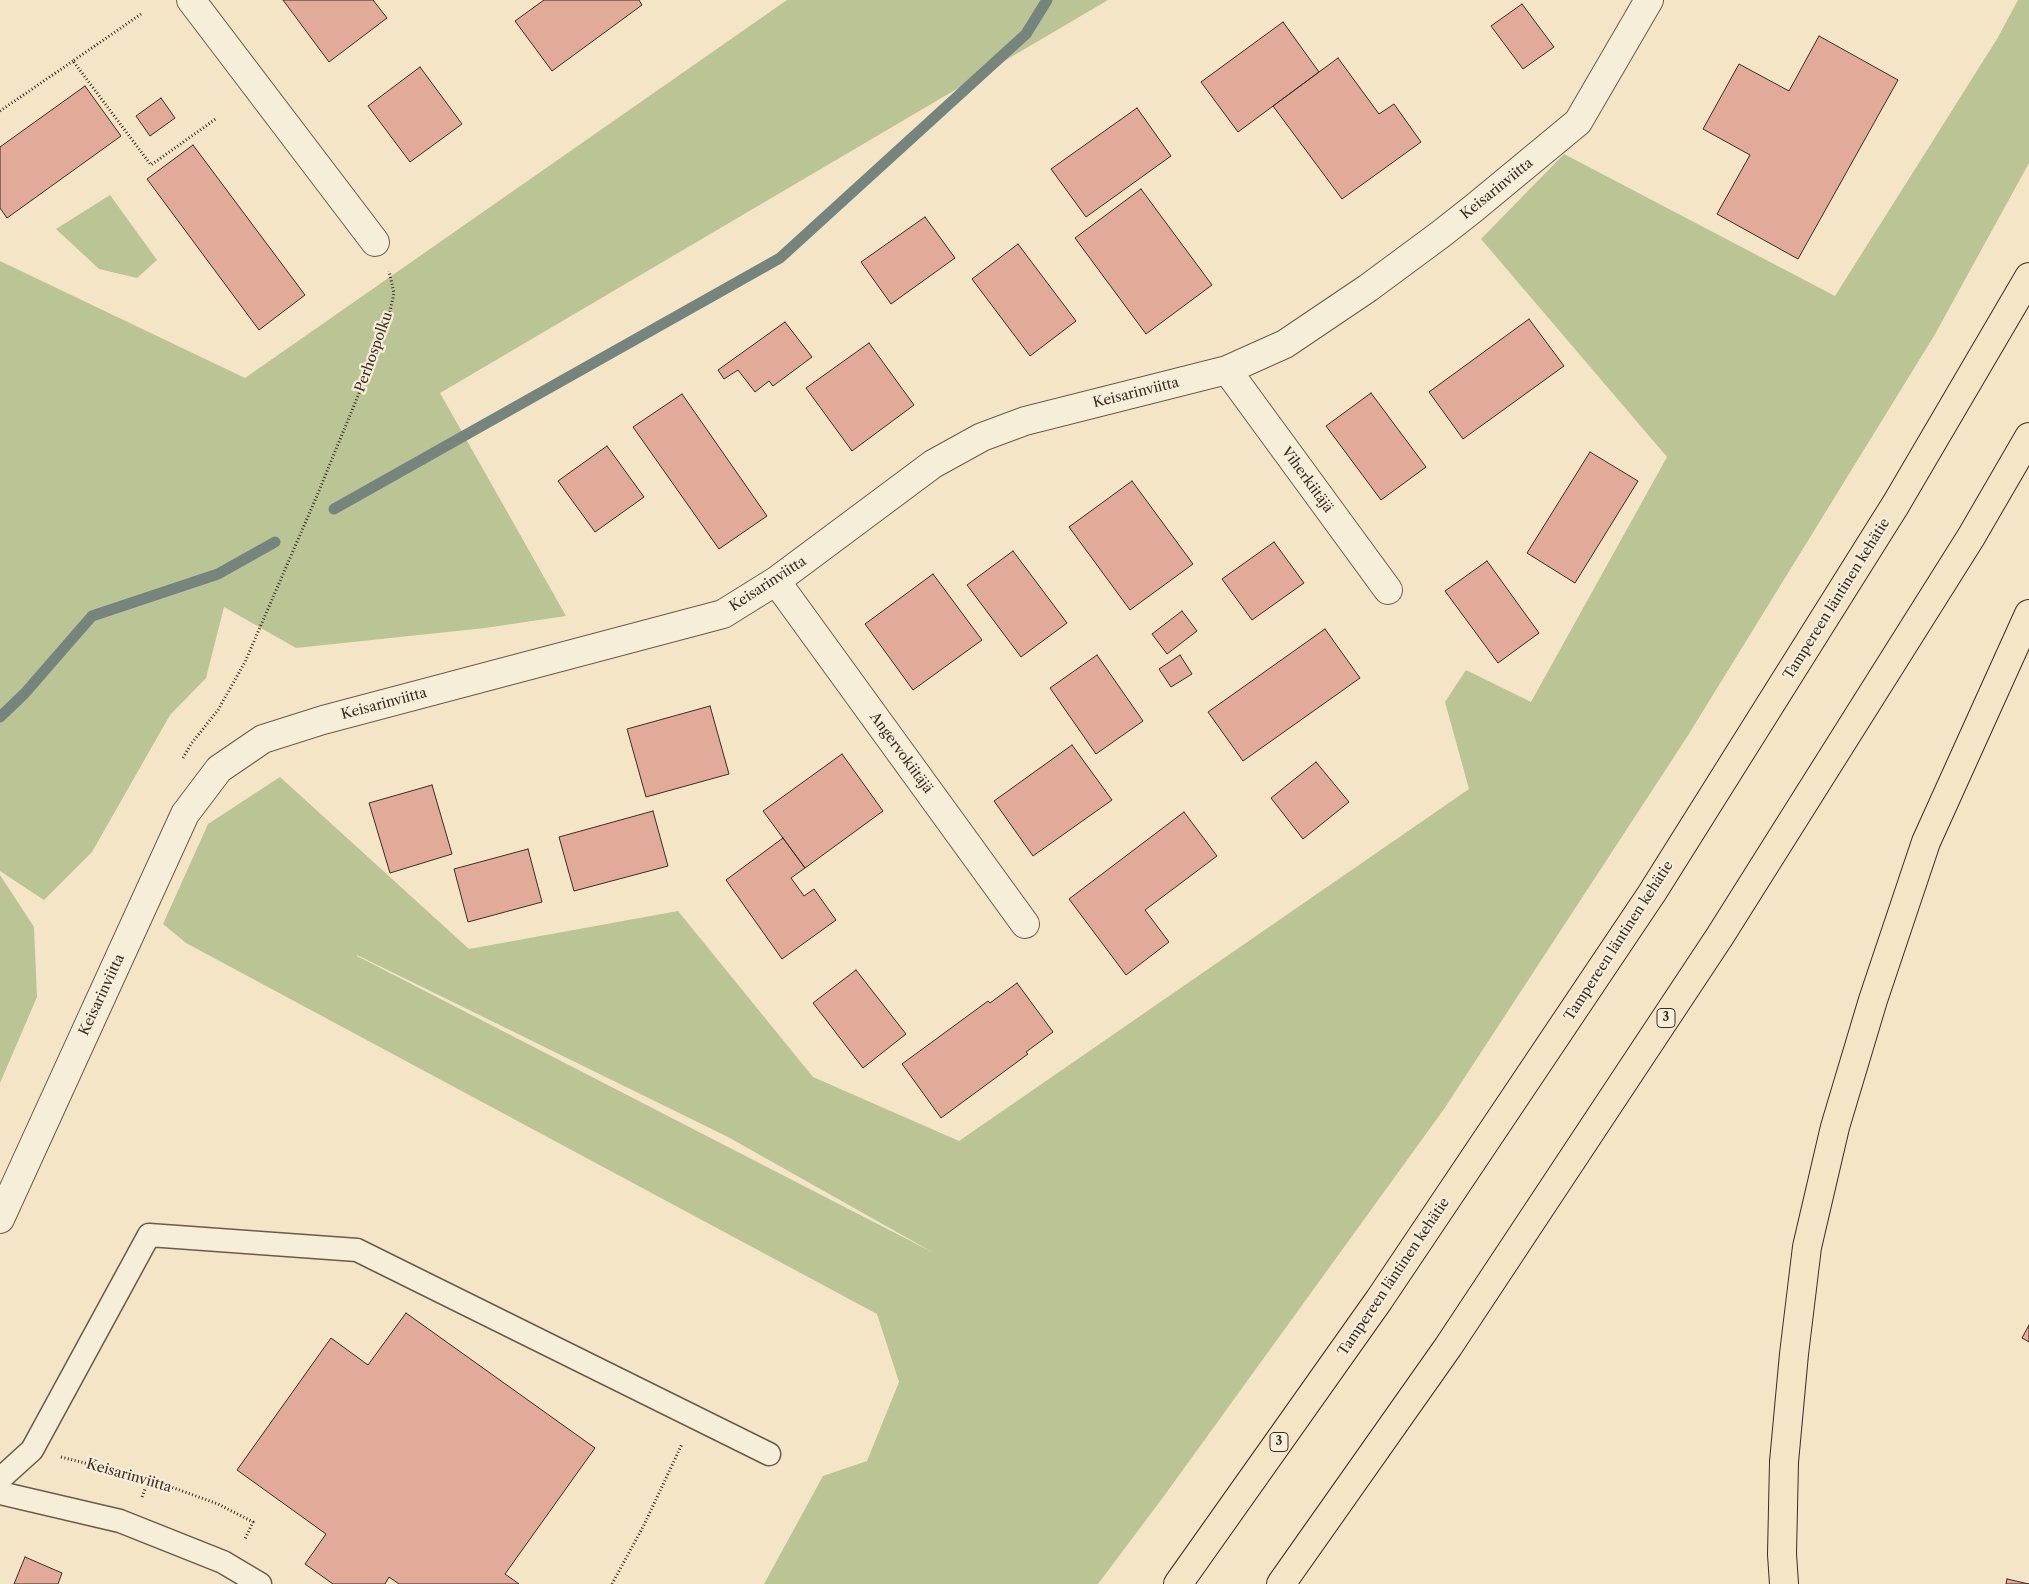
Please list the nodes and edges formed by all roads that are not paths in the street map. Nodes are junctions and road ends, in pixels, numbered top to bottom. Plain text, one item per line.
1 (191, 0) edge
2 (1649, 0) edge
3 (375, 242) road end
4 (2029, 277) edge
5 (1227, 370) junction
6 (2029, 437) edge
7 (776, 581) junction
8 (1388, 590) dead end
9 (2029, 614) edge
10 (1025, 924) dead end
11 (0, 1219) edge
12 (769, 1454) dead end
13 (0, 1479) edge
14 (0, 1493) edge
15 (260, 1584) edge
16 (1178, 1584) edge
17 (1281, 1584) edge
18 (1784, 1584) edge

1 - 3 street
2 - 5 street, Keisarinviitta
4 - 16 highway, Tampereen läntinen kehätie / 3
5 - 7 street, Keisarinviitta
5 - 8 street, Viherkiitäjä
6 - 17 highway, 3
7 - 10 street, Angervokiitäjä
7 - 11 street, Keisarinviitta
9 - 18 highway
12 - 13 lane
14 - 15 lane

